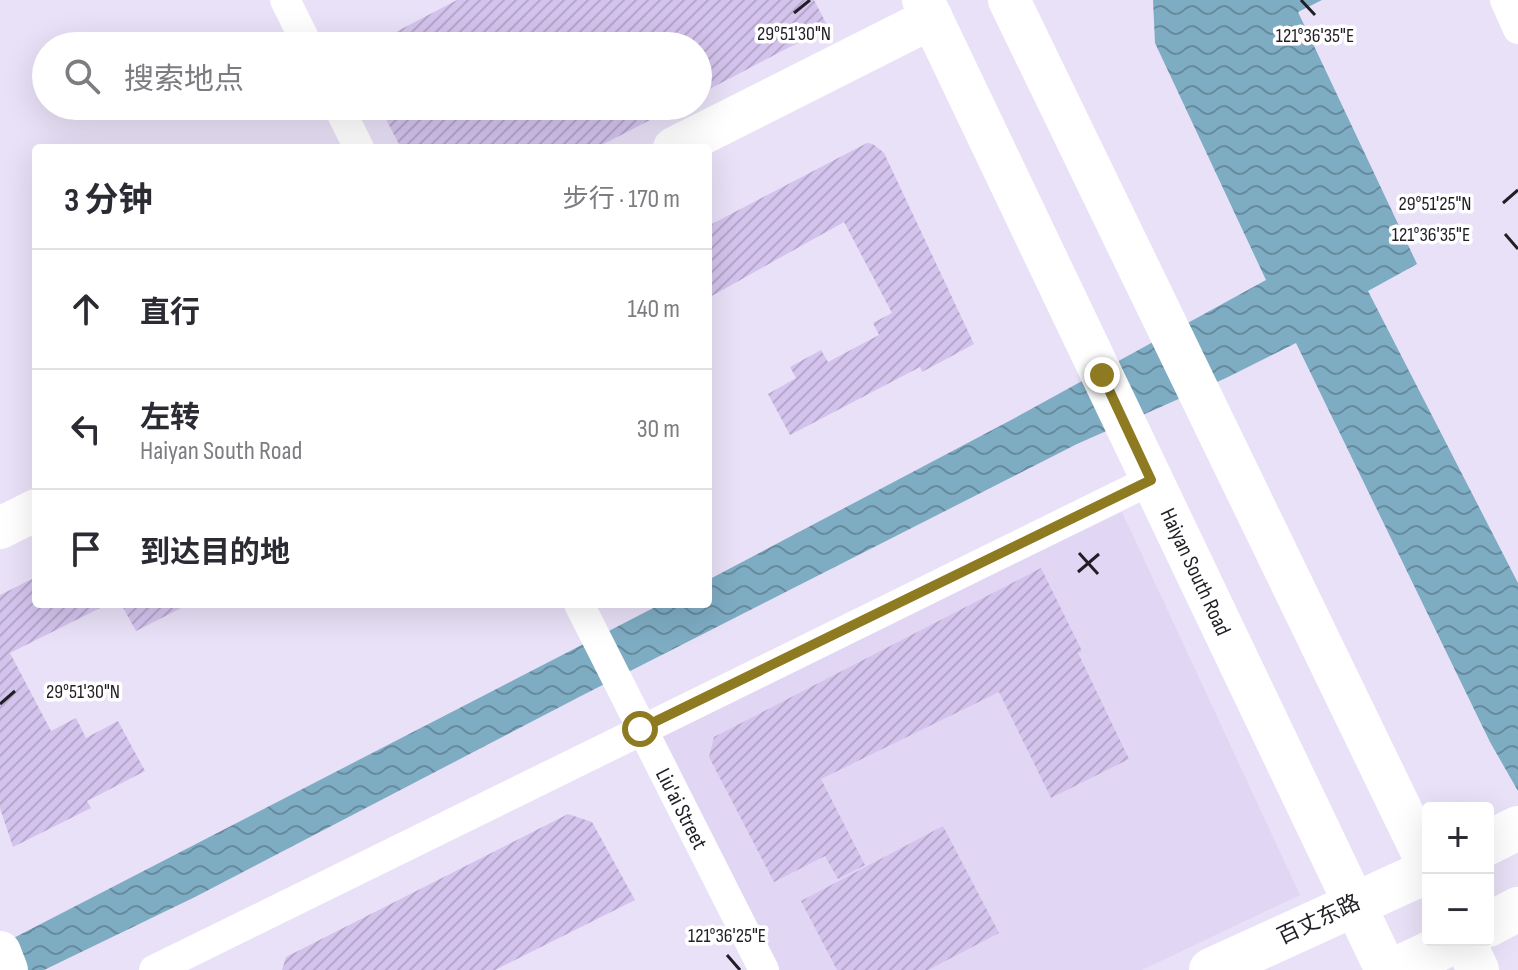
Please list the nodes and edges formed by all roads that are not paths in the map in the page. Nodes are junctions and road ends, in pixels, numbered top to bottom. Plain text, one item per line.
1 (285, 0) edge
2 (1009, 0) edge
3 (1505, 0) edge
4 (927, 9) edge
5 (1518, 29) edge
6 (301, 32) edge
7 (345, 120) edge
8 (357, 144) edge
9 (681, 144) edge
10 (1151, 480) junction
11 (32, 512) edge
12 (0, 528) edge
13 (581, 608) edge
14 (640, 729) junction
15 (1518, 828) edge
16 (1494, 840) edge
17 (1422, 853) edge
18 (1422, 874) edge
19 (1353, 903) junction
20 (1518, 909) edge
21 (1494, 922) edge
22 (1448, 946) edge
23 (1464, 946) edge
24 (0, 952) edge
25 (7, 970) edge
26 (154, 970) edge
27 (764, 970) edge
28 (1211, 970) edge
29 (1386, 970) edge
30 (1394, 970) edge
31 (1478, 970) edge

1 - 6 street
2 - 17 main road
3 - 5 street
4 - 9 main road
4 - 10 main road, Haiyan South Road
7 - 8 street
10 - 14 street
10 - 19 main road, Haiyan South Road
11 - 12 main road
13 - 14 street, Liu'ai Street
14 - 26 street
14 - 27 street, Liu'ai Street
15 - 16 main road
18 - 19 main road, 百丈东路
19 - 28 main road, 百丈东路
19 - 29 main road, Haiyan South Road
20 - 21 main road
22 - 30 main road
23 - 31 main road
24 - 25 main road

